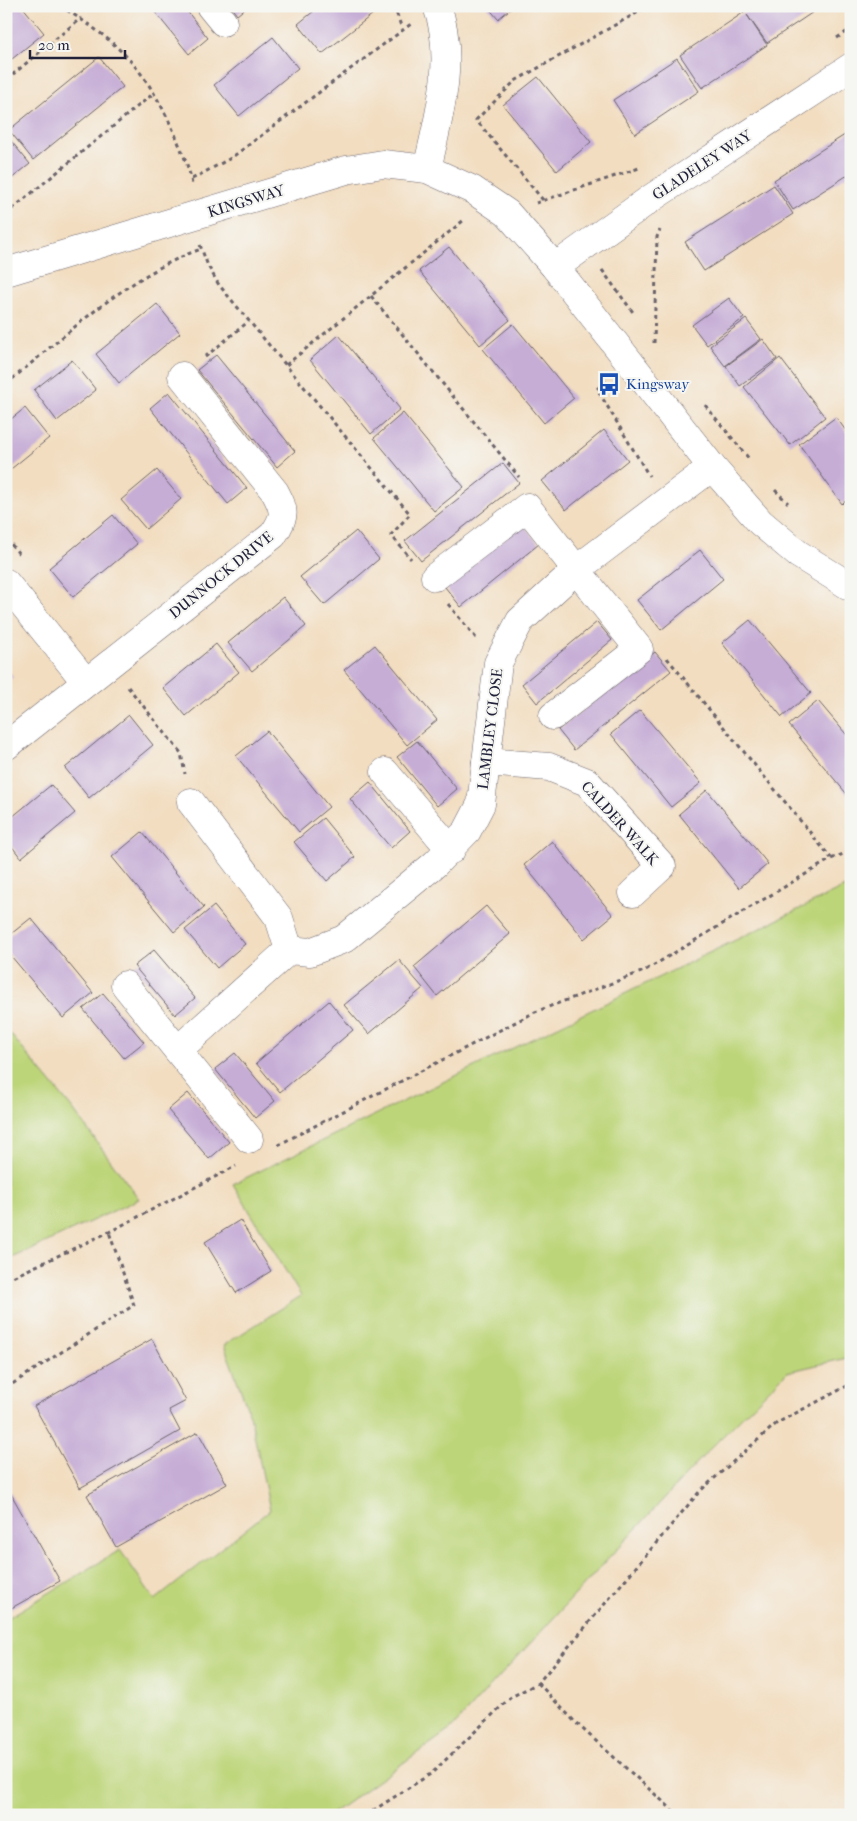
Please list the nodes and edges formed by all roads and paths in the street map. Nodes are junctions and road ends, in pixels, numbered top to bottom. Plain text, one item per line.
1 (60, 6) edge
2 (394, 6) edge
3 (649, 6) edge
4 (844, 6) edge
5 (437, 7) edge
6 (851, 16) edge
7 (80, 18) junction
8 (402, 29) junction
9 (851, 29) edge
10 (834, 40) dead end
11 (851, 67) edge
12 (6, 80) edge
13 (154, 93) junction
14 (647, 165) dead end
15 (427, 169) junction
16 (192, 179) junction
17 (543, 200) junction
18 (498, 206) junction
19 (6, 214) edge
20 (196, 216) junction
21 (661, 227) dead end
22 (584, 246) junction
23 (201, 249) junction
24 (555, 267) junction
25 (6, 272) edge
26 (637, 319) dead end
27 (249, 322) junction
28 (649, 335) dead end
29 (655, 343) junction
30 (661, 350) dead end
31 (630, 363) junction
32 (286, 365) junction
33 (182, 376) joint
34 (6, 384) edge
35 (703, 402) dead end
36 (751, 462) dead end
37 (712, 467) junction
38 (769, 483) dead end
39 (668, 500) junction
40 (792, 507) dead end
41 (413, 562) dead end
42 (577, 569) junction
43 (6, 583) edge
44 (438, 586) joint
45 (851, 587) edge
46 (109, 663) junction
47 (498, 663) junction
48 (85, 681) junction
49 (553, 716) dead end
50 (6, 746) edge
51 (486, 762) junction
52 (385, 772) dead end
53 (191, 802) joint
54 (451, 850) junction
55 (851, 851) edge
56 (633, 893) dead end
57 (289, 950) junction
58 (125, 985) dead end
59 (178, 1050) junction
60 (253, 1150) junction
61 (109, 1232) junction
62 (6, 1280) edge
63 (851, 1384) edge
64 (6, 1388) edge
65 (538, 1683) junction
66 (366, 1815) edge
67 (678, 1815) edge

1 - 7 path
2 - 8 path
3 - 17 path
4 - 6 path
5 - 8 path
5 - 15 street
7 - 12 path
7 - 13 path
8 - 16 path
9 - 10 path
11 - 22 street, GLADELEY WAY
13 - 16 path
13 - 19 path
14 - 17 path
15 - 18 street, KINGSWAY
15 - 20 street, KINGSWAY
16 - 20 path
17 - 18 path
18 - 24 street, KINGSWAY
18 - 32 path
20 - 23 path
20 - 25 street, KINGSWAY
21 - 29 path
22 - 24 street, GLADELEY WAY
22 - 26 path
23 - 27 path
23 - 34 path
24 - 31 street, KINGSWAY
27 - 32 path
27 - 33 path
28 - 29 path
29 - 30 path
29 - 31 path
31 - 37 street, KINGSWAY
31 - 39 path
32 - 41 path
33 - 46 street, DUNNOCK DRIVE
35 - 36 path
37 - 39 street, LAMBLEY CLOSE
37 - 45 street, KINGSWAY
38 - 40 path
39 - 42 street, LAMBLEY CLOSE
42 - 44 street
42 - 47 street, LAMBLEY CLOSE
42 - 49 street
43 - 48 street
44 - 47 path
46 - 48 street, DUNNOCK DRIVE
46 - 53 path
47 - 51 street, LAMBLEY CLOSE
48 - 50 street, DUNNOCK DRIVE
51 - 54 street, LAMBLEY CLOSE
51 - 56 street, CALDER WALK
52 - 54 street
53 - 57 street
54 - 57 street, LAMBLEY CLOSE
55 - 60 path
57 - 59 street
58 - 59 street
59 - 60 street
60 - 61 path
61 - 62 path
61 - 64 path
63 - 65 path
65 - 66 path
65 - 67 path

